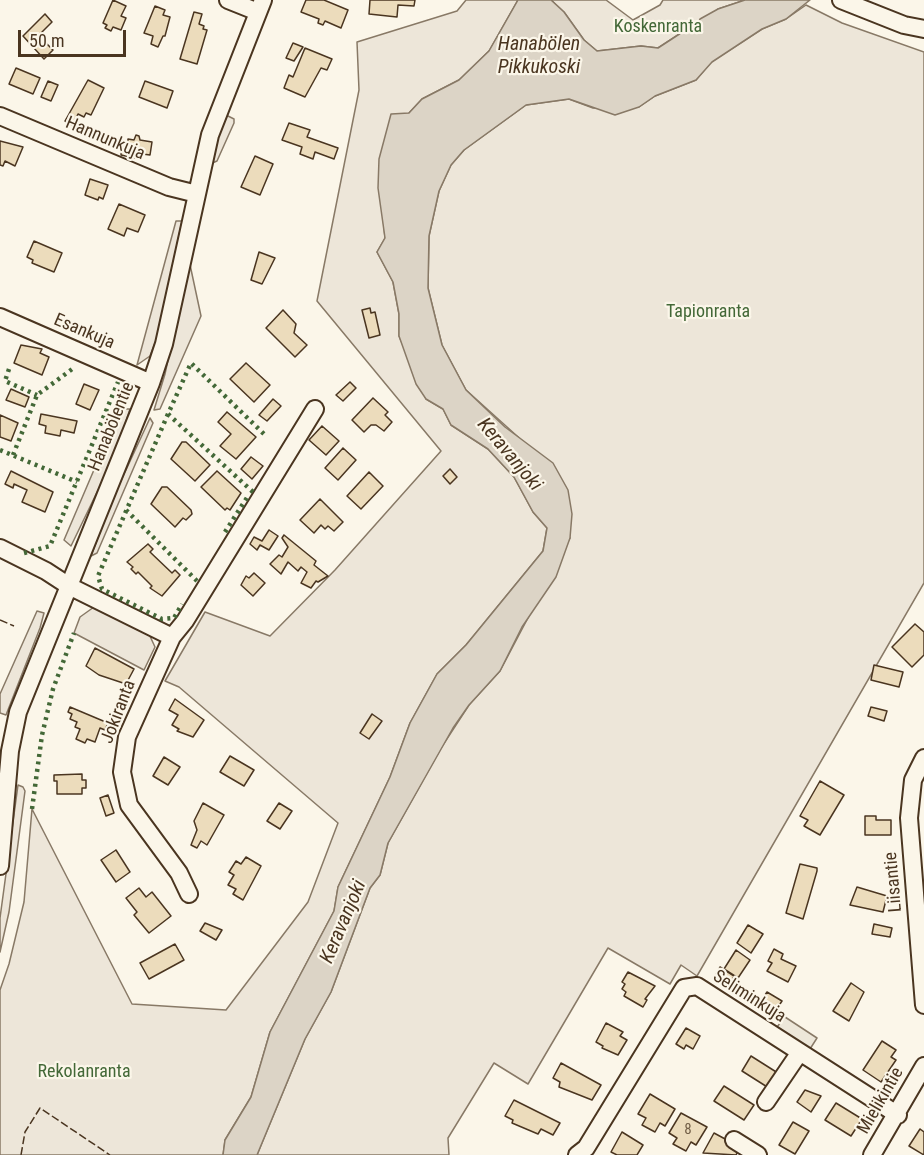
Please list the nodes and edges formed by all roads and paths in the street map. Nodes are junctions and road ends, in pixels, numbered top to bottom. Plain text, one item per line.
1 (228, 0) edge
2 (841, 0) edge
3 (260, 6) edge
4 (924, 29) edge
5 (0, 116) edge
6 (197, 194) junction
7 (0, 318) edge
8 (151, 383) junction
9 (315, 409) dead end
10 (0, 548) edge
11 (69, 586) junction
12 (172, 637) junction
13 (5, 750) edge
14 (924, 758) edge
15 (0, 866) edge
16 (189, 894) dead end
17 (924, 1005) edge
18 (800, 1052) junction
19 (924, 1065) edge
20 (766, 1101) dead end
21 (898, 1114) junction
22 (735, 1140) dead end
23 (577, 1155) edge
24 (758, 1155) edge
25 (872, 1155) edge

1 - 3 street
2 - 4 street
3 - 6 street, Hanabölentie
5 - 6 street, Hannunkuja
6 - 8 street, Hanabölentie
7 - 8 street, Esankuja
8 - 11 street, Hanabölentie
9 - 12 street, Jokiranta
10 - 11 street
11 - 12 street
11 - 13 street, Hanabölentie
12 - 16 street, Jokiranta
13 - 15 street, Hanabölentie
14 - 17 street, Liisantie
18 - 20 street
18 - 21 street, Seliminkuja
18 - 23 street, Seliminkuja
19 - 21 street, Mielikintie
21 - 25 street, Mielikintie
22 - 24 street

